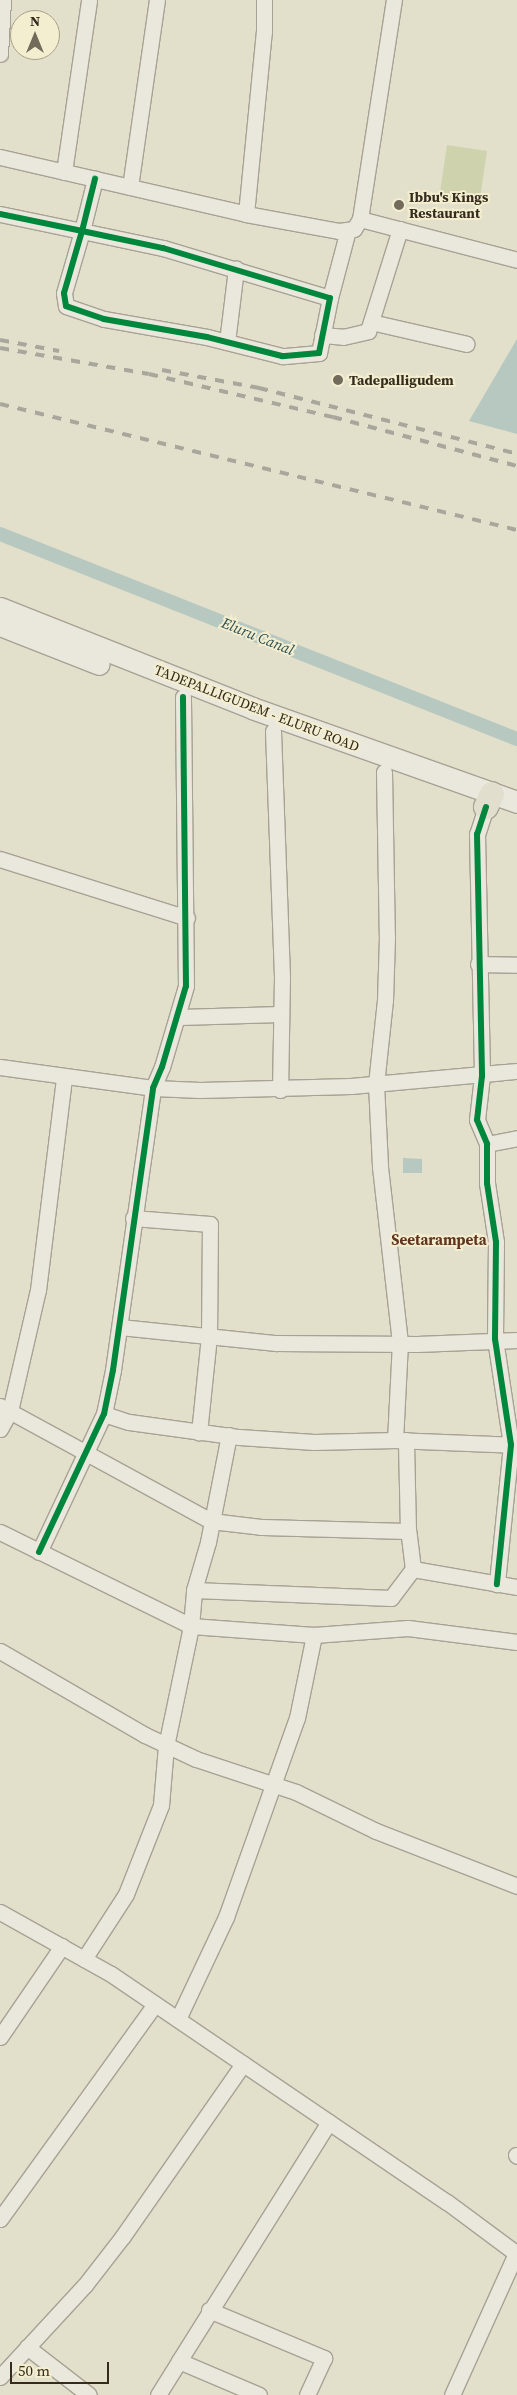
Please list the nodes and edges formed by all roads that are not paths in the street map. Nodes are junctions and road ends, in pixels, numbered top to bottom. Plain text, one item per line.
1 (3, 0) edge
2 (90, 0) edge
3 (157, 0) edge
4 (264, 0) edge
5 (394, 0) edge
6 (0, 54) edge
7 (0, 157) edge
8 (64, 172) junction
9 (95, 179) junction
10 (130, 187) junction
11 (0, 214) edge
12 (246, 214) junction
13 (360, 219) junction
14 (400, 229) junction
15 (348, 230) junction
16 (82, 231) junction
17 (517, 260) edge
18 (236, 269) junction
19 (330, 298) junction
20 (371, 322) junction
21 (322, 335) junction
22 (227, 342) junction
23 (467, 344) dead end
24 (0, 608) edge
25 (0, 625) edge
26 (183, 697) junction
27 (273, 731) junction
28 (384, 772) junction
29 (489, 800) junction
30 (517, 802) edge
31 (517, 818) edge
32 (0, 859) edge
33 (187, 918) junction
34 (478, 964) junction
35 (517, 965) edge
36 (281, 1014) junction
37 (178, 1017) junction
38 (0, 1067) edge
39 (517, 1071) edge
40 (482, 1076) junction
41 (64, 1077) junction
42 (376, 1084) junction
43 (153, 1088) junction
44 (280, 1090) junction
45 (517, 1138) edge
46 (487, 1144) junction
47 (133, 1218) junction
48 (120, 1327) junction
49 (209, 1336) junction
50 (495, 1340) junction
51 (517, 1340) edge
52 (400, 1342) junction
53 (5, 1408) edge
54 (104, 1414) junction
55 (0, 1429) edge
56 (199, 1432) junction
57 (229, 1436) junction
58 (401, 1440) junction
59 (514, 1445) edge
60 (87, 1453) junction
61 (211, 1522) junction
62 (408, 1531) junction
63 (0, 1532) edge
64 (39, 1552) junction
65 (413, 1569) junction
66 (497, 1584) junction
67 (517, 1587) edge
68 (194, 1590) junction
69 (191, 1626) junction
70 (314, 1635) junction
71 (517, 1642) edge
72 (0, 1651) edge
73 (166, 1746) junction
74 (272, 1784) junction
75 (517, 1886) edge
76 (0, 1912) edge
77 (62, 1946) junction
78 (84, 1959) junction
79 (155, 2004) junction
80 (178, 2019) junction
81 (0, 2037) edge
82 (243, 2064) junction
83 (329, 2122) junction
84 (0, 2219) edge
85 (516, 2254) edge
86 (209, 2310) junction
87 (27, 2347) junction
88 (179, 2361) junction
89 (0, 2378) edge
90 (89, 2395) edge
91 (158, 2395) edge
92 (258, 2395) edge
93 (307, 2395) edge
94 (452, 2395) edge

1 - 6 street
2 - 8 street
3 - 10 street
4 - 12 street
5 - 13 street
7 - 8 street
8 - 9 street
9 - 10 street
9 - 16 street
10 - 12 street
11 - 16 street
12 - 15 street
13 - 14 street
13 - 15 street
14 - 17 street
14 - 20 street
15 - 19 street
16 - 18 street
16 - 22 street
18 - 19 street
18 - 22 street
19 - 21 street
20 - 21 street
20 - 23 street
21 - 22 street
24 - 29 main road, TADEPALLIGUDEM - ELURU ROAD
25 - 26 main road, TADEPALLIGUDEM - ELURU ROAD
26 - 27 main road, TADEPALLIGUDEM - ELURU ROAD
26 - 33 street
27 - 28 main road, TADEPALLIGUDEM - ELURU ROAD
27 - 36 street
28 - 29 main road, TADEPALLIGUDEM - ELURU ROAD
28 - 42 street
29 - 30 main road, TADEPALLIGUDEM - ELURU ROAD
29 - 31 main road, TADEPALLIGUDEM - ELURU ROAD
29 - 34 street
32 - 33 street
33 - 37 street
34 - 35 street
34 - 40 street
36 - 37 street
36 - 44 street
37 - 43 street
38 - 41 street
39 - 40 street
40 - 42 street
40 - 46 street
41 - 43 street
41 - 53 street
42 - 44 street
42 - 52 street
43 - 44 street
43 - 47 street
45 - 46 street
46 - 50 street
47 - 48 street
47 - 49 street
48 - 49 street
48 - 54 street
49 - 52 street
49 - 56 street
50 - 51 street
50 - 52 street
50 - 59 street
52 - 58 street
53 - 55 street
53 - 60 street
54 - 56 street
54 - 60 street
56 - 57 street
57 - 58 street
57 - 61 street
58 - 59 street
58 - 62 street
59 - 66 street
60 - 61 street
60 - 64 street
61 - 62 street
61 - 68 street
62 - 65 street
63 - 64 street
64 - 69 street
65 - 66 street
65 - 68 street
66 - 67 street
68 - 69 street
69 - 70 street
69 - 73 street
70 - 71 street
70 - 74 street
72 - 73 street
73 - 74 street
73 - 78 street
74 - 75 street
74 - 80 street
76 - 77 street
77 - 78 street
77 - 81 street
78 - 79 street
79 - 80 street
79 - 84 street
80 - 82 street
82 - 83 street
82 - 87 street
83 - 85 street
83 - 86 street
85 - 94 street
86 - 88 street
86 - 93 street
87 - 89 street
87 - 90 street
88 - 91 street
88 - 92 street

